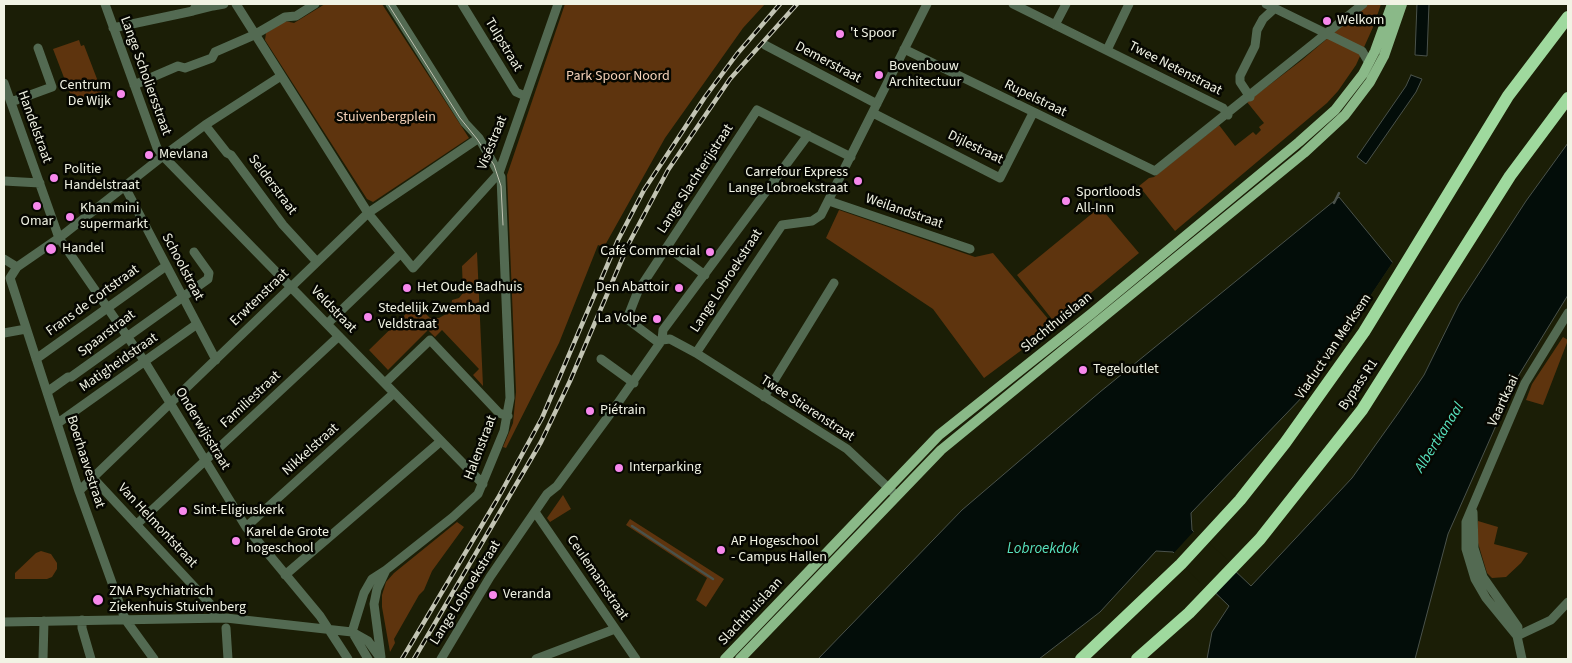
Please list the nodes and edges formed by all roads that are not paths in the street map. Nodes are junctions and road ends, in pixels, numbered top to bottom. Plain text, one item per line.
1 (105, 4) edge
2 (224, 4) edge
3 (236, 4) edge
4 (315, 4) edge
5 (390, 4) edge
6 (462, 4) edge
7 (558, 4) edge
8 (927, 4) edge
9 (1013, 4) edge
10 (1066, 4) edge
11 (1129, 4) edge
12 (1266, 4) edge
13 (1363, 4) edge
14 (1392, 4) edge
15 (1402, 4) edge
16 (212, 5) edge
17 (195, 8) edge
18 (1275, 8) junction
19 (1568, 17) edge
20 (1055, 25) junction
21 (113, 28) junction
22 (1326, 34) junction
23 (254, 36) junction
24 (765, 45) dead end
25 (38, 48) dead end
26 (904, 49) junction
27 (1107, 50) junction
28 (1369, 63) junction
29 (281, 76) junction
30 (4, 83) edge
31 (134, 85) junction
32 (525, 96) junction
33 (1250, 97) junction
34 (1568, 98) edge
35 (8, 102) edge
36 (875, 109) junction
37 (1033, 113) junction
38 (1228, 114) junction
39 (205, 125) junction
40 (808, 136) junction
41 (478, 138) junction
42 (163, 156) junction
43 (851, 156) junction
44 (499, 173) junction
45 (4, 181) edge
46 (40, 183) junction
47 (124, 187) junction
48 (829, 201) junction
49 (368, 213) junction
50 (59, 238) junction
51 (667, 247) junction
52 (970, 250) dead end
53 (194, 252) dead end
54 (400, 254) junction
55 (4, 259) edge
56 (317, 262) junction
57 (166, 266) junction
58 (17, 267) junction
59 (705, 274) junction
60 (834, 283) dead end
61 (291, 287) junction
62 (182, 296) junction
63 (107, 307) junction
64 (1568, 313) edge
65 (197, 324) junction
66 (327, 324) junction
67 (26, 329) junction
68 (4, 333) edge
69 (127, 335) junction
70 (339, 336) junction
71 (661, 342) junction
72 (696, 353) junction
73 (36, 359) junction
74 (601, 359) dead end
75 (216, 360) junction
76 (145, 362) junction
77 (385, 383) junction
78 (634, 383) junction
79 (47, 392) junction
80 (394, 392) junction
81 (764, 397) junction
82 (171, 403) junction
83 (508, 416) junction
84 (58, 424) junction
85 (441, 441) junction
86 (206, 461) junction
87 (93, 478) junction
88 (483, 484) junction
89 (888, 487) junction
90 (79, 491) junction
91 (897, 496) junction
92 (535, 512) junction
93 (137, 524) junction
94 (246, 528) junction
95 (386, 570) junction
96 (285, 575) junction
97 (1568, 602) edge
98 (214, 618) junction
99 (125, 619) junction
100 (82, 620) junction
101 (44, 621) junction
102 (4, 622) edge
103 (226, 628) dead end
104 (328, 629) junction
105 (615, 629) junction
106 (352, 632) junction
107 (1519, 635) junction
108 (43, 659) edge
109 (91, 659) edge
110 (154, 659) edge
111 (228, 659) edge
112 (348, 659) edge
113 (368, 659) edge
114 (381, 659) edge
115 (442, 659) edge
116 (536, 659) edge
117 (636, 659) edge
118 (725, 659) edge
119 (740, 659) edge
120 (1081, 659) edge
121 (1137, 659) edge
122 (1522, 659) edge
123 (1527, 659) edge

1 - 21 street, Lange Scholiersstraat
2 - 16 street
3 - 23 street
4 - 23 street
5 - 41 street
6 - 32 street, Tulpstraat
7 - 32 street, Viséstraat
8 - 26 street, Lange Lobroekstraat
9 - 20 street, Twee Netenstraat
10 - 20 street
11 - 27 street, Twee Netenstraat
12 - 18 street
13 - 22 street
14 - 28 main road, Slachthuislaan
15 - 91 main road, Slachthuislaan
16 - 17 street
17 - 21 street
18 - 22 street
18 - 33 street
19 - 120 highway, Viaduct van Merksem
20 - 27 street, Twee Netenstraat
21 - 31 street, Lange Scholiersstraat
22 - 28 street
22 - 33 street
23 - 29 street
23 - 31 street
24 - 36 street, Demerstraat
25 - 35 street
26 - 36 street, Lange Lobroekstraat
26 - 37 street, Rupelstraat
27 - 38 street, Twee Netenstraat
28 - 89 main road, Slachthuislaan
29 - 39 street
29 - 49 street
30 - 35 street, Handelstraat
31 - 42 street, Lange Scholiersstraat
32 - 44 street, Viséstraat
33 - 38 street
34 - 121 highway, Bypass R1
35 - 46 street, Handelstraat
36 - 37 street, Dijlestraat
36 - 43 street, Lange Lobroekstraat
37 - 38 street, Rupelstraat
39 - 42 street
39 - 56 street, Selderstraat
40 - 43 street, Lange Slachterijstraat
40 - 51 street, Lange Slachterijstraat
40 - 59 street
41 - 44 street
41 - 49 street
42 - 47 street
42 - 61 street, Veldstraat
43 - 48 street, Lange Lobroekstraat
44 - 54 street, Viséstraat
44 - 83 street, Halenstraat
45 - 46 street
46 - 50 street, Handelstraat
47 - 50 street
47 - 57 street, Schoolstraat
48 - 52 street, Weilandstraat
48 - 72 street, Lange Lobroekstraat
49 - 54 street
49 - 56 street, Erwtenstraat
50 - 58 street
50 - 63 street, Onderwijsstraat
51 - 59 street
51 - 71 street, Lange Slachterijstraat
53 - 62 street, Spaarstraat
54 - 66 street
55 - 58 street
56 - 61 street, Erwtenstraat
57 - 62 street, Schoolstraat
57 - 63 street, Frans de Cortstraat
58 - 67 street, Boerhaavestraat
59 - 71 street
60 - 81 street
61 - 66 street, Veldstraat
61 - 75 street, Erwtenstraat
62 - 65 street, Schoolstraat
62 - 69 street, Spaarstraat
63 - 69 street, Onderwijsstraat
63 - 73 street, Frans de Cortstraat
64 - 107 street, Vaartkaai
65 - 75 street, Schoolstraat
65 - 76 street, Matigheidstraat
66 - 70 street, Veldstraat
67 - 68 street
67 - 73 street, Boerhaavestraat
69 - 76 street, Onderwijsstraat
69 - 79 street, Spaarstraat
70 - 77 street, Veldstraat
70 - 86 street, Familiestraat
71 - 72 street, Lange Lobroekstraat
71 - 78 street, Lange Lobroekstraat
72 - 81 street, Twee Stierenstraat
73 - 79 street, Boerhaavestraat
74 - 78 street
75 - 82 street, Erwtenstraat
76 - 82 street, Onderwijsstraat
76 - 84 street, Matigheidstraat
77 - 80 street, Veldstraat
77 - 83 street
78 - 92 street, Lange Lobroekstraat
79 - 84 street, Boerhaavestraat
80 - 85 street, Veldstraat
80 - 94 street, Nikkelstraat
81 - 89 street, Twee Stierenstraat
82 - 86 street, Onderwijsstraat
82 - 87 street, Erwtenstraat
83 - 88 street, Halenstraat
84 - 90 street, Boerhaavestraat
85 - 88 street, Veldstraat
85 - 96 street
86 - 93 street, Familiestraat
86 - 94 street, Onderwijsstraat
87 - 90 street, Erwtenstraat
87 - 93 street, Van Helmontstraat
88 - 95 street, Halenstraat
89 - 91 street, Twee Stierenstraat
89 - 118 main road, Slachthuislaan
90 - 99 street, Boerhaavestraat
91 - 119 main road, Slachthuislaan
92 - 105 street, Ceulemansstraat
92 - 115 street, Lange Lobroekstraat
93 - 98 street, Van Helmontstraat
94 - 96 street, Onderwijsstraat
95 - 106 street, Halenstraat
95 - 114 street, Halenstraat
96 - 104 street, Onderwijsstraat
97 - 107 street
98 - 99 street
98 - 104 street
99 - 100 street
99 - 110 street, Boerhaavestraat
100 - 101 street
100 - 109 street
101 - 102 street
101 - 108 street
103 - 111 street
104 - 106 street
104 - 112 street, Onderwijsstraat
105 - 116 street
105 - 117 street, Ceulemansstraat
106 - 113 street
106 - 114 street
107 - 122 street, Vaartkaai
107 - 123 street

